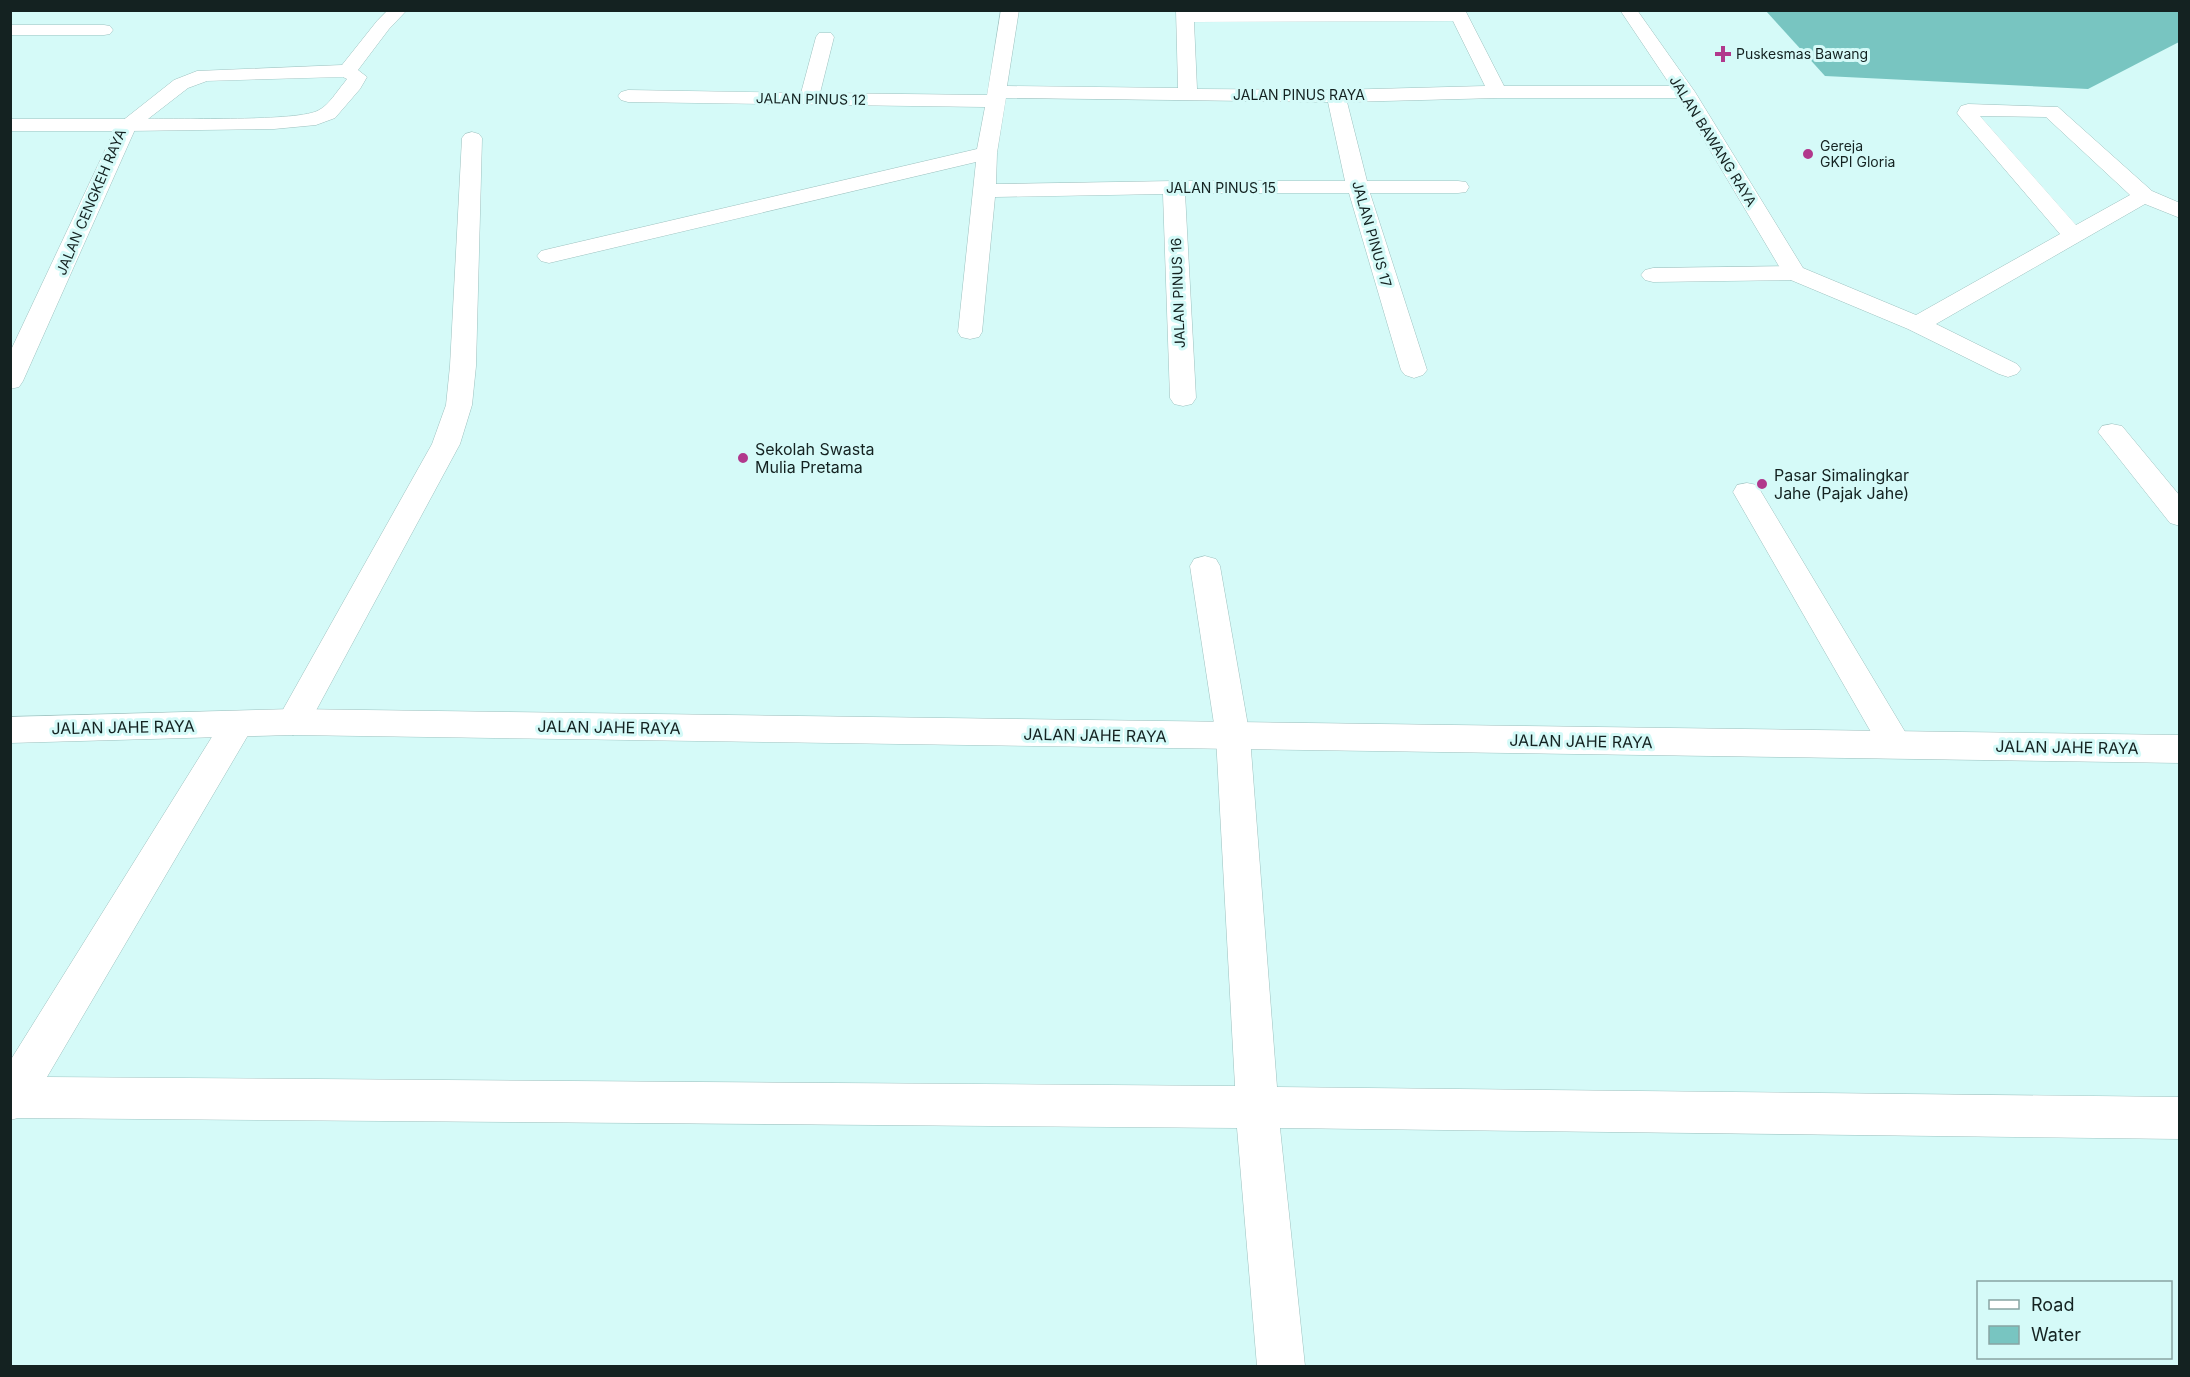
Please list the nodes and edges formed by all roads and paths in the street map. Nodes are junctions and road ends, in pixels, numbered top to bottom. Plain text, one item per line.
1 (399, 10) edge
2 (1010, 10) edge
3 (1628, 10) edge
4 (1457, 13) edge
5 (1185, 14) edge
6 (10, 30) edge
7 (104, 30) dead end
8 (825, 37) dead end
9 (347, 71) junction
10 (1685, 92) junction
11 (1497, 93) junction
12 (1188, 95) junction
13 (628, 96) dead end
14 (1336, 96) junction
15 (996, 97) junction
16 (809, 99) junction
17 (10, 125) edge
18 (127, 125) junction
19 (472, 138) dead end
20 (987, 153) junction
21 (1174, 187) junction
22 (1458, 187) dead end
23 (1358, 189) junction
24 (985, 191) junction
25 (2144, 196) junction
26 (2180, 211) edge
27 (2074, 237) junction
28 (549, 256) dead end
29 (1794, 273) junction
30 (1653, 276) dead end
31 (1917, 324) junction
32 (970, 332) dead end
33 (1414, 369) dead end
34 (2008, 369) dead end
35 (10, 381) edge
36 (1183, 398) dead end
37 (2112, 432) dead end
38 (2167, 485) edge
39 (1747, 492) dead end
40 (2180, 516) edge
41 (1206, 566) dead end
42 (292, 722) junction
43 (237, 725) junction
44 (10, 730) edge
45 (1233, 737) junction
46 (1895, 744) junction
47 (2180, 749) edge
48 (11, 1098) edge
49 (1257, 1107) junction
50 (2180, 1118) edge
51 (1281, 1366) edge

1 - 9 street
2 - 15 street
3 - 10 street, JALAN BAWANG RAYA
4 - 5 street
4 - 11 street
5 - 12 street
6 - 7 street
8 - 16 street
9 - 18 street
9 - 18 street
10 - 11 street, JALAN PINUS RAYA
10 - 29 street, JALAN BAWANG RAYA
11 - 14 street, JALAN PINUS RAYA
12 - 14 street, JALAN PINUS RAYA
12 - 15 street, JALAN PINUS RAYA
13 - 16 street, JALAN PINUS 12
14 - 23 street, JALAN PINUS 17
15 - 16 street, JALAN PINUS 12
15 - 20 street
17 - 18 street, JALAN CENGKEH RAYA
18 - 35 street, JALAN CENGKEH RAYA
19 - 42 street
20 - 24 street
20 - 28 street
21 - 23 street, JALAN PINUS 15
21 - 24 street, JALAN PINUS 15
21 - 36 street, JALAN PINUS 16
22 - 23 street, JALAN PINUS 15
23 - 33 street, JALAN PINUS 17
24 - 32 street
25 - 26 street
25 - 27 street
25 - 27 street
27 - 31 street
29 - 30 street
29 - 31 street
31 - 34 street
37 - 38 street
38 - 40 street
39 - 46 street
41 - 45 street
42 - 43 street, JALAN JAHE RAYA
42 - 45 street, JALAN JAHE RAYA
43 - 44 street, JALAN JAHE RAYA
43 - 48 street
45 - 46 street, JALAN JAHE RAYA
45 - 49 street
46 - 47 street, JALAN JAHE RAYA
48 - 49 street
49 - 50 street
49 - 51 street

